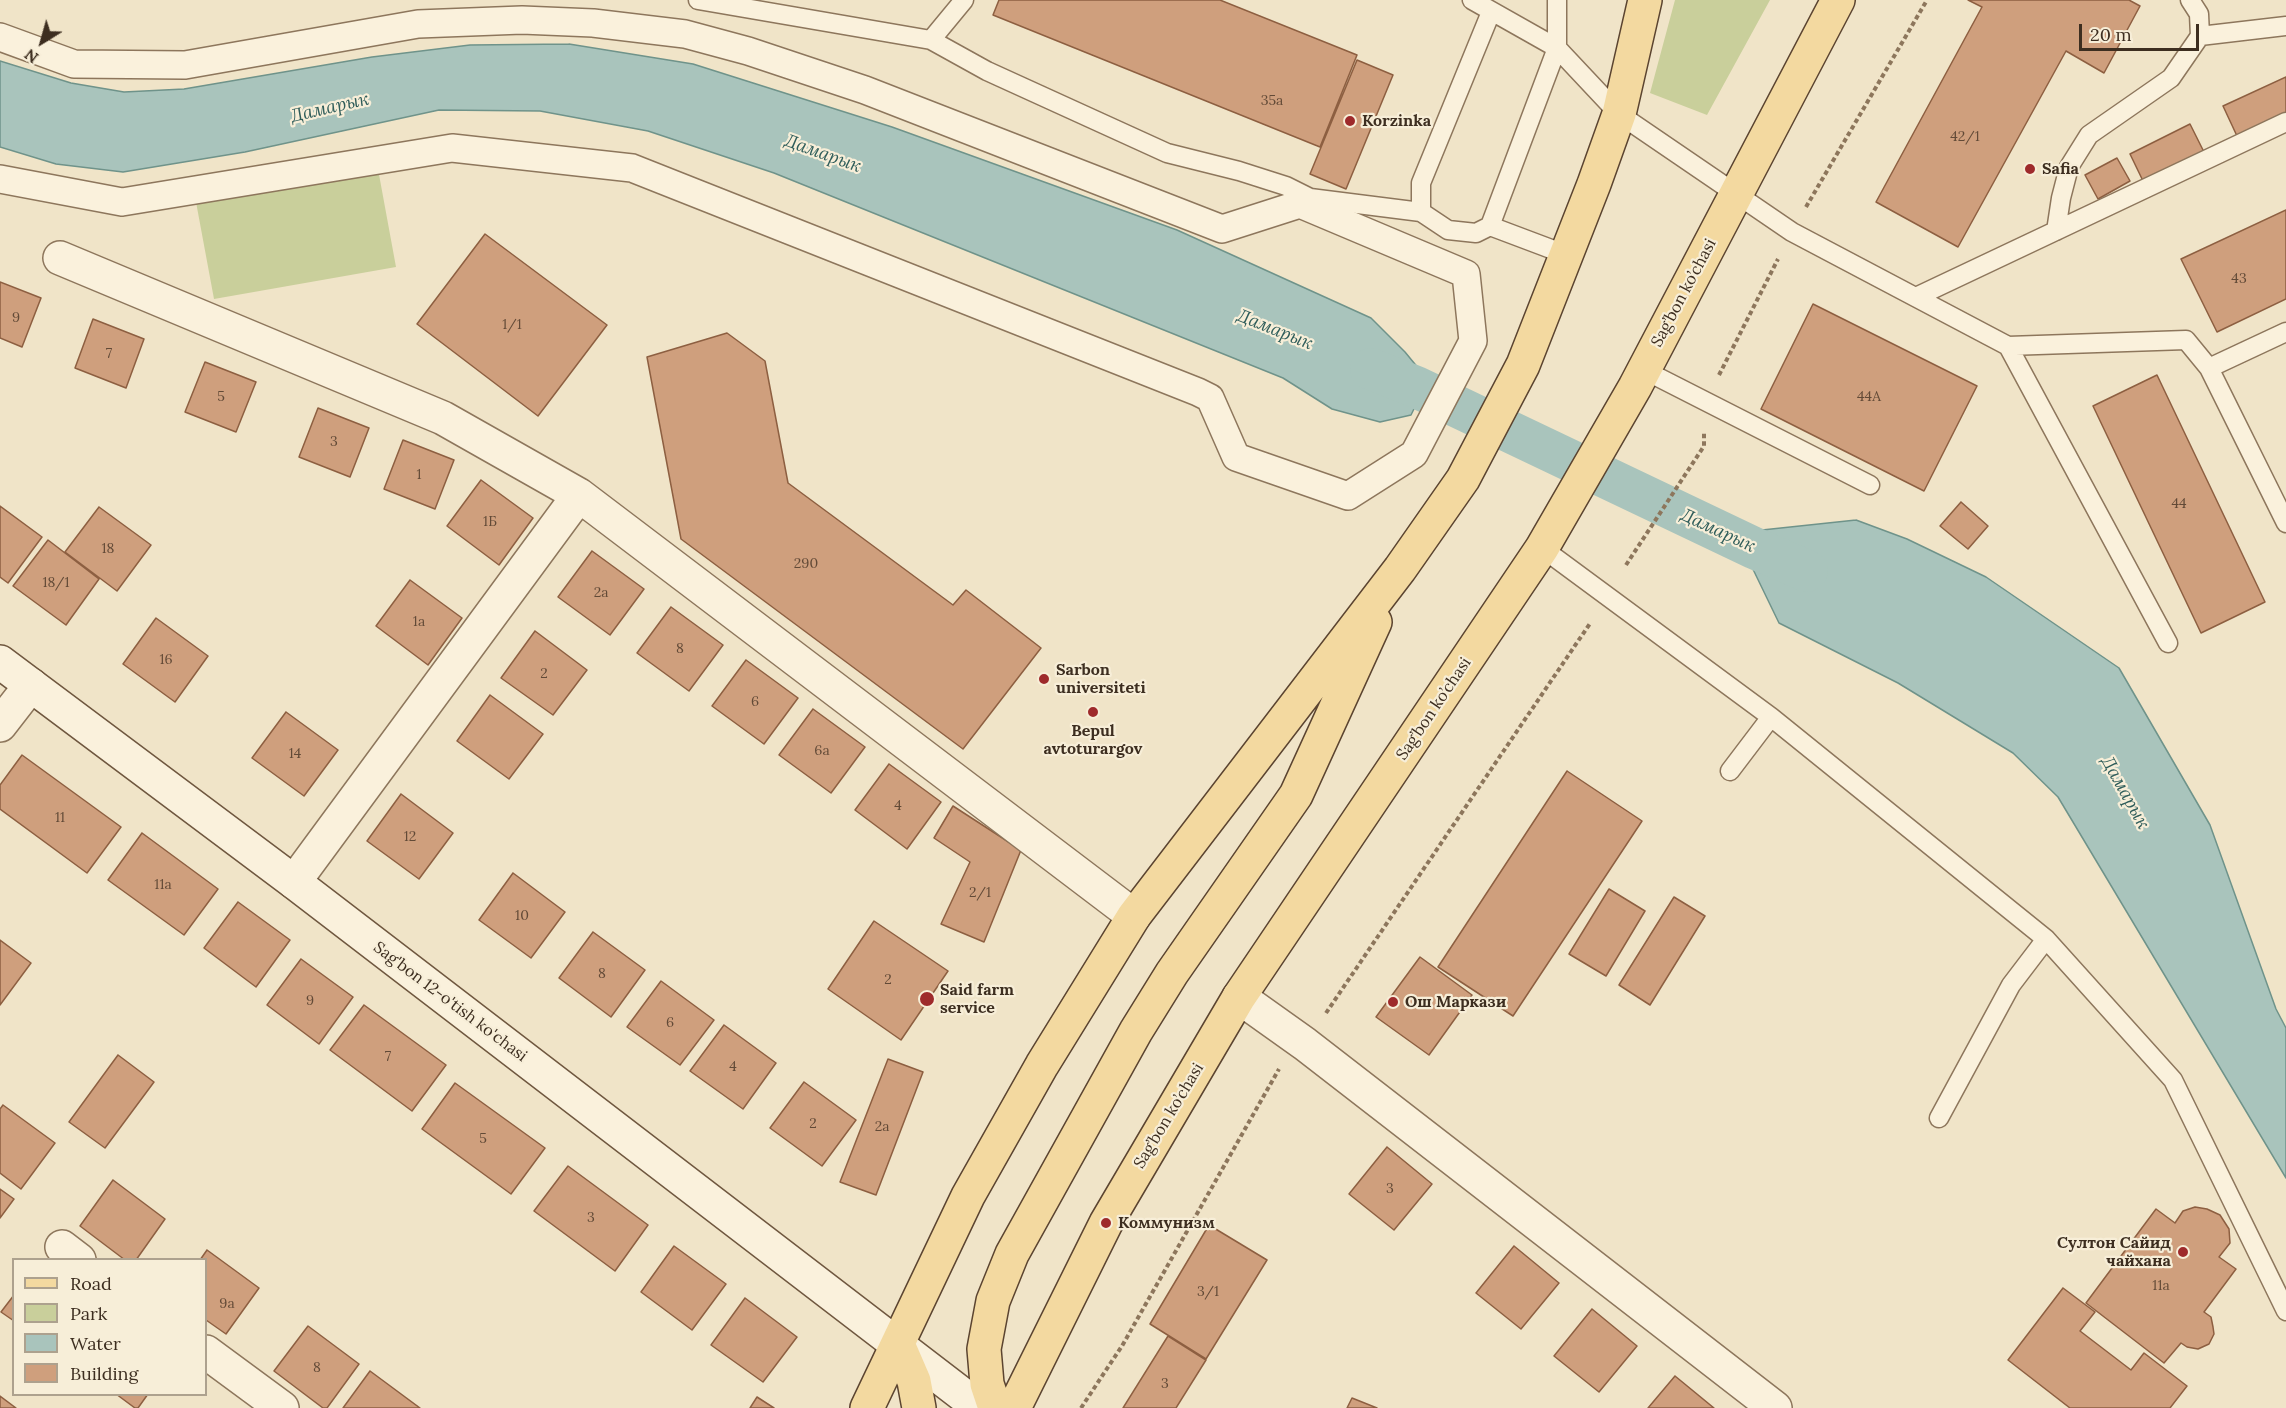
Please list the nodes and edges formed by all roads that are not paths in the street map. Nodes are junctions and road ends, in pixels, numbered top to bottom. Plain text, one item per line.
1 (698, 0) edge
2 (964, 0) edge
3 (1472, 0) edge
4 (1557, 0) edge
5 (1645, 0) edge
6 (1838, 0) edge
7 (2190, 0) edge
8 (1491, 12) junction
9 (2286, 26) edge
10 (2200, 36) junction
11 (0, 37) edge
12 (931, 40) junction
13 (1557, 48) junction
14 (1619, 114) junction
15 (2286, 122) edge
16 (0, 178) edge
17 (1735, 195) junction
18 (1421, 212) junction
19 (1490, 226) junction
20 (2056, 231) junction
21 (1567, 255) junction
22 (60, 258) dead end
23 (1916, 297) junction
24 (2286, 332) edge
25 (2008, 346) junction
26 (2209, 368) junction
27 (1644, 370) junction
28 (1870, 485) dead end
29 (579, 495) junction
30 (2286, 523) edge
31 (1548, 539) junction
32 (1400, 569) junction
33 (2168, 643) dead end
34 (0, 662) edge
35 (32, 685) junction
36 (1771, 717) junction
37 (0, 725) edge
38 (1730, 771) dead end
39 (294, 882) junction
40 (1134, 916) junction
41 (2046, 939) junction
42 (1239, 997) junction
43 (1939, 1118) dead end
44 (2286, 1311) edge
45 (898, 1344) junction
46 (207, 1353) edge
47 (282, 1408) edge
48 (867, 1408) edge
49 (920, 1408) edge
50 (980, 1408) edge
51 (994, 1408) edge
52 (1014, 1408) edge
53 (1775, 1408) edge

1 - 12 lane
2 - 12 lane
3 - 8 lane
4 - 13 lane
5 - 14 main road
6 - 17 main road, Sag’bon ko’chasi
7 - 10 lane
8 - 13 lane
8 - 18 lane
9 - 10 lane
10 - 20 lane
11 - 16 street
12 - 18 lane
13 - 14 lane
13 - 19 lane
14 - 17 lane
14 - 21 main road
15 - 20 lane
17 - 23 lane
17 - 27 main road, Sag’bon ko’chasi
18 - 19 lane
19 - 21 lane
20 - 23 lane
21 - 32 main road
22 - 29 street
23 - 25 lane
24 - 26 lane
25 - 26 lane
25 - 33 lane
26 - 30 lane
27 - 28 lane
27 - 31 main road, Sag’bon ko’chasi
29 - 39 street
29 - 40 street
31 - 36 lane
31 - 42 main road, Sag’bon ko’chasi
32 - 40 main road
32 - 51 main road
34 - 35 street, Sag'bon 12-o'tish ko'chasi
35 - 37 street
35 - 39 street, Sag'bon 12-o'tish ko'chasi
36 - 38 lane
36 - 41 lane
39 - 45 street, Sag'bon 12-o'tish ko'chasi
40 - 45 main road
41 - 43 lane
41 - 44 lane
42 - 52 main road, Sag’bon ko’chasi
42 - 53 street
45 - 48 main road
45 - 49 main road
45 - 50 street, Sag'bon 12-o'tish ko'chasi
46 - 47 street

